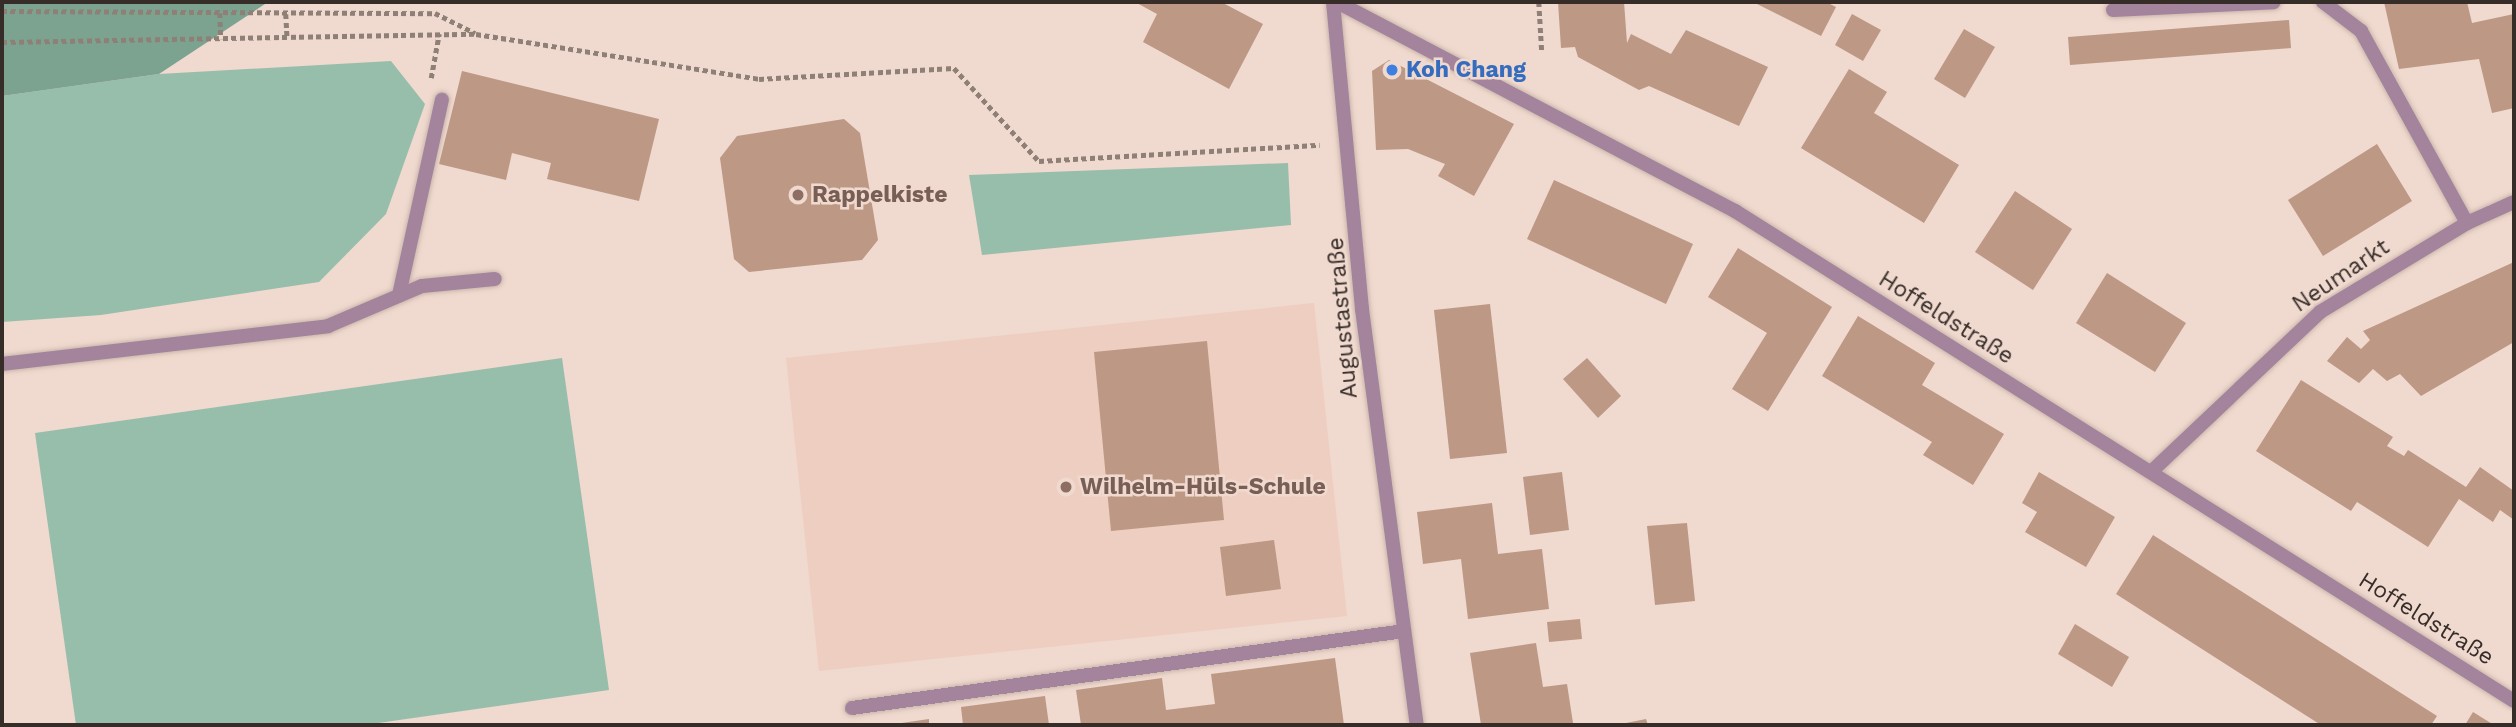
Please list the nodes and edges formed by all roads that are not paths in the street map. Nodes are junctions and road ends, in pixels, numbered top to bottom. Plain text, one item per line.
1 (1335, 2) edge
2 (2274, 2) edge
3 (2323, 2) edge
4 (2113, 10) dead end
5 (442, 100) road end
6 (2514, 202) edge
7 (2467, 223) junction
8 (495, 279) dead end
9 (399, 295) junction
10 (2, 363) edge
11 (2151, 472) junction
12 (1404, 631) junction
13 (2514, 701) edge
14 (852, 708) dead end
15 (1417, 725) edge

1 - 11 street, Hoffeldstraße
1 - 12 street, Augustastraße
2 - 4 street
3 - 7 street
5 - 9 street
6 - 7 street, Neumarkt
7 - 11 street, Neumarkt
8 - 9 street
9 - 10 street
11 - 13 street, Hoffeldstraße
12 - 14 street
12 - 15 street, Augustastraße

